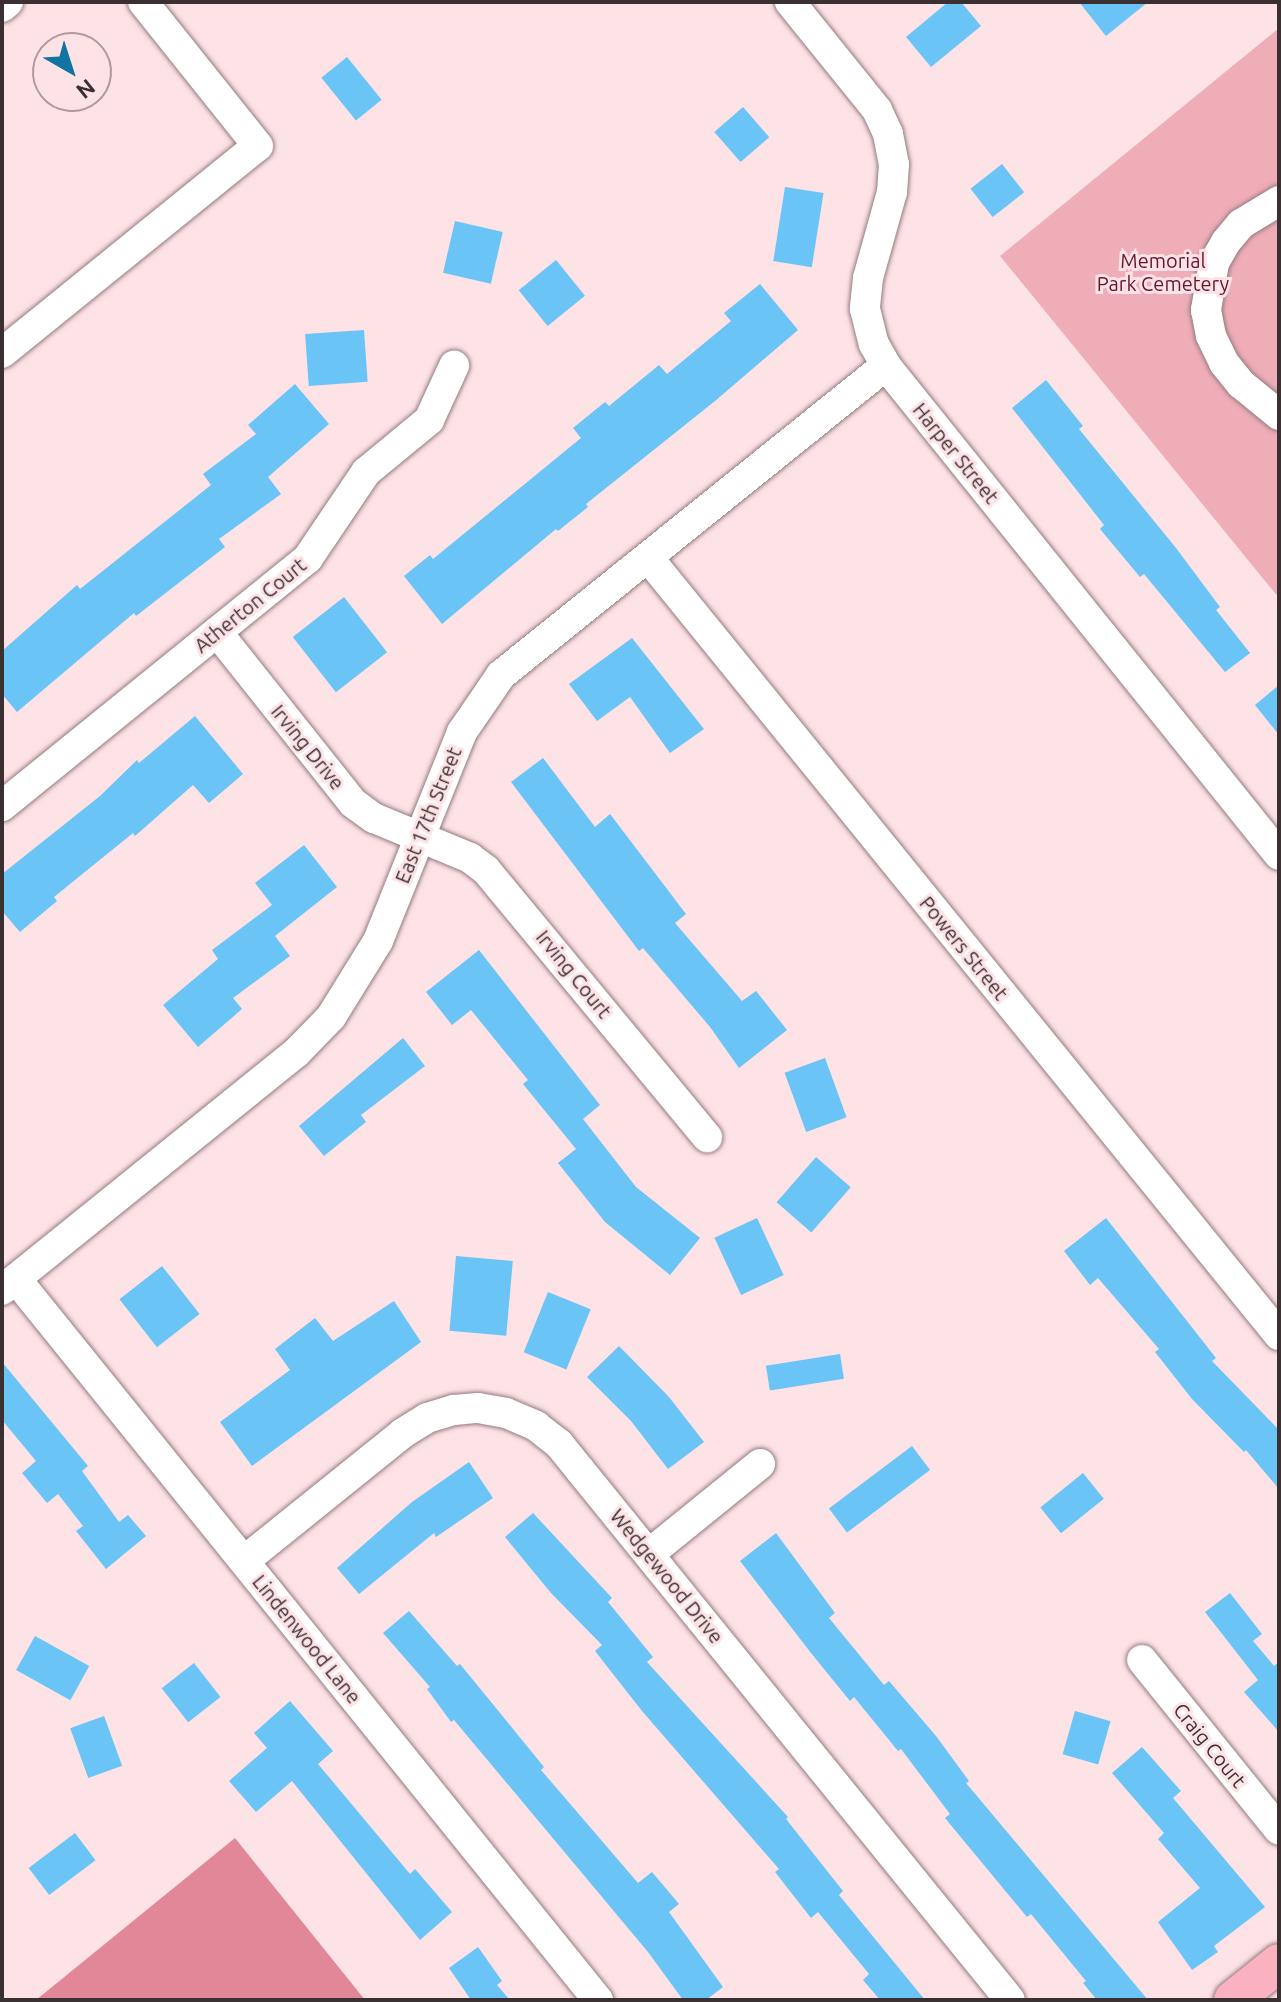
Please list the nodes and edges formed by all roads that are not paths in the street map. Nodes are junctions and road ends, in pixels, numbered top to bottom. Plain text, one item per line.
1 (8, 2) edge
2 (143, 2) edge
3 (2, 7) edge
4 (805, 7) edge
5 (1279, 201) edge
6 (2, 353) edge
7 (454, 366) dead end
8 (886, 366) junction
9 (1279, 415) edge
10 (650, 560) junction
11 (217, 632) junction
12 (2, 806) edge
13 (420, 837) junction
14 (1279, 855) edge
15 (707, 1137) dead end
16 (9, 1285) edge
17 (1279, 1335) edge
18 (760, 1464) dead end
19 (649, 1554) junction
20 (244, 1561) junction
21 (1142, 1660) dead end
22 (1279, 1830) edge
23 (1279, 1963) edge
24 (598, 2000) edge
25 (1010, 2000) edge
26 (1233, 2000) edge

1 - 3 street
2 - 6 street
4 - 8 street, Harper Street
5 - 9 street
7 - 11 street, Atherton Court
8 - 10 street, East 17th Street
8 - 14 street, Harper Street
10 - 13 street, East 17th Street
10 - 17 street, Powers Street
11 - 12 street, Atherton Court
11 - 13 street, Irving Drive
13 - 15 street, Irving Court
13 - 16 street, East 17th Street
16 - 20 street, Lindenwood Lane
18 - 19 street
19 - 20 street, Wedgewood Drive
19 - 25 street, Wedgewood Drive
20 - 24 street, Lindenwood Lane
21 - 22 street, Craig Court
23 - 26 main road

